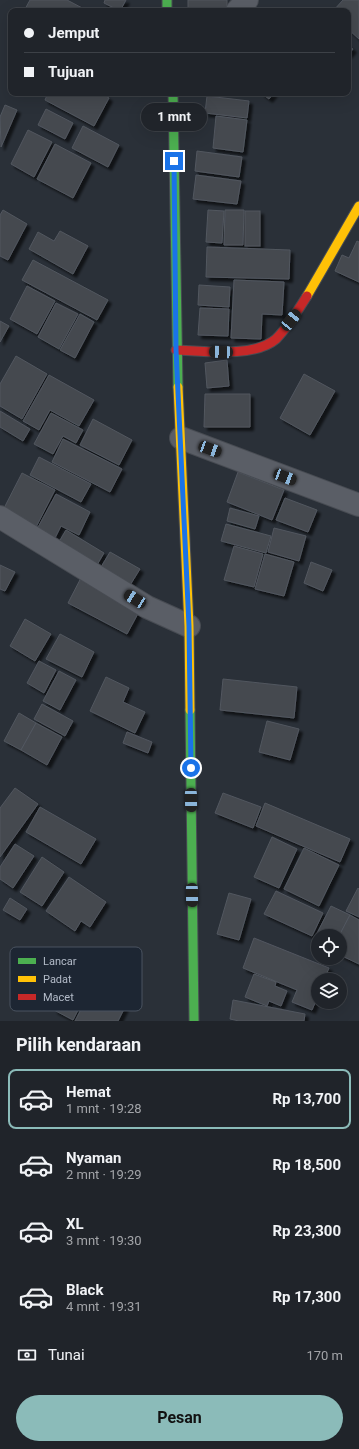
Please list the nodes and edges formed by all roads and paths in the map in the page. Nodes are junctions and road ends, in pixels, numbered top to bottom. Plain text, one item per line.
1 (247, 0) edge
2 (240, 8) edge
3 (174, 96) edge
4 (359, 206) edge
5 (176, 350) junction
6 (181, 438) junction
7 (359, 505) edge
8 (0, 517) edge
9 (189, 626) junction
10 (194, 1021) edge

1 - 2 street
3 - 5 main road
4 - 5 main road
5 - 6 main road
6 - 7 street
6 - 9 main road
8 - 9 street
9 - 10 main road

